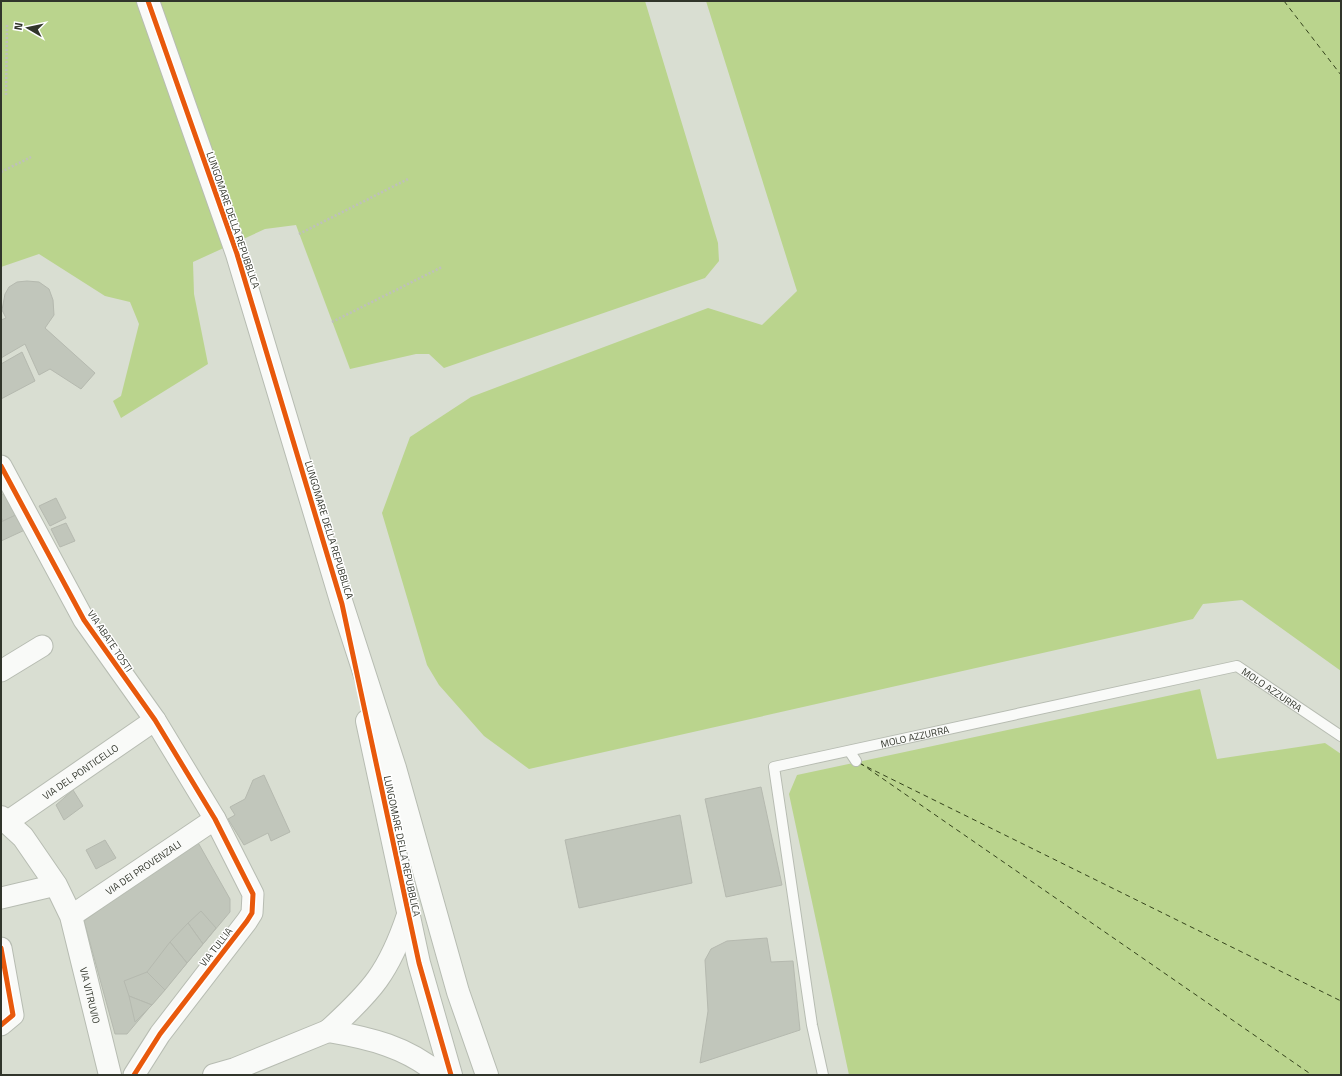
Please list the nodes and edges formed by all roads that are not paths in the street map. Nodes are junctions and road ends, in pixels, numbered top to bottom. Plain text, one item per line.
1 (148, 1) edge
2 (1, 466) edge
3 (342, 604) junction
4 (42, 646) dead end
5 (1, 671) edge
6 (155, 720) junction
7 (1341, 736) edge
8 (850, 752) junction
9 (856, 761) dead end
10 (4, 819) edge
11 (215, 819) junction
12 (56, 885) junction
13 (1, 898) edge
14 (408, 915) junction
15 (71, 916) junction
16 (1, 948) edge
17 (1, 1025) edge
18 (328, 1031) junction
19 (224, 1074) edge
20 (110, 1075) edge
21 (134, 1075) edge
22 (440, 1075) edge
23 (452, 1075) edge
24 (487, 1075) edge
25 (823, 1075) edge

1 - 3 main road, LUNGOMARE DELLA REPUBBLICA
2 - 6 street, VIA ABATE TOSTI
3 - 14 main road, LUNGOMARE DELLA REPUBBLICA
3 - 24 main road, LUNGOMARE DELLA REPUBBLICA
4 - 5 street
6 - 10 street, VIA DEL PONTICELLO
6 - 11 street, VIA ABATE TOSTI
7 - 8 lane, MOLO AZZURRA
8 - 9 lane
8 - 25 lane, MOLO AZZURRA
10 - 12 main road, VIA VITRUVIO
11 - 15 street, VIA DEI PROVENZALI
11 - 21 street, VIA TULLIA
12 - 13 street
12 - 15 main road, VIA VITRUVIO
14 - 18 main road
14 - 23 main road, LUNGOMARE DELLA REPUBBLICA
15 - 20 main road, VIA VITRUVIO
16 - 17 street
18 - 19 main road
18 - 22 main road

